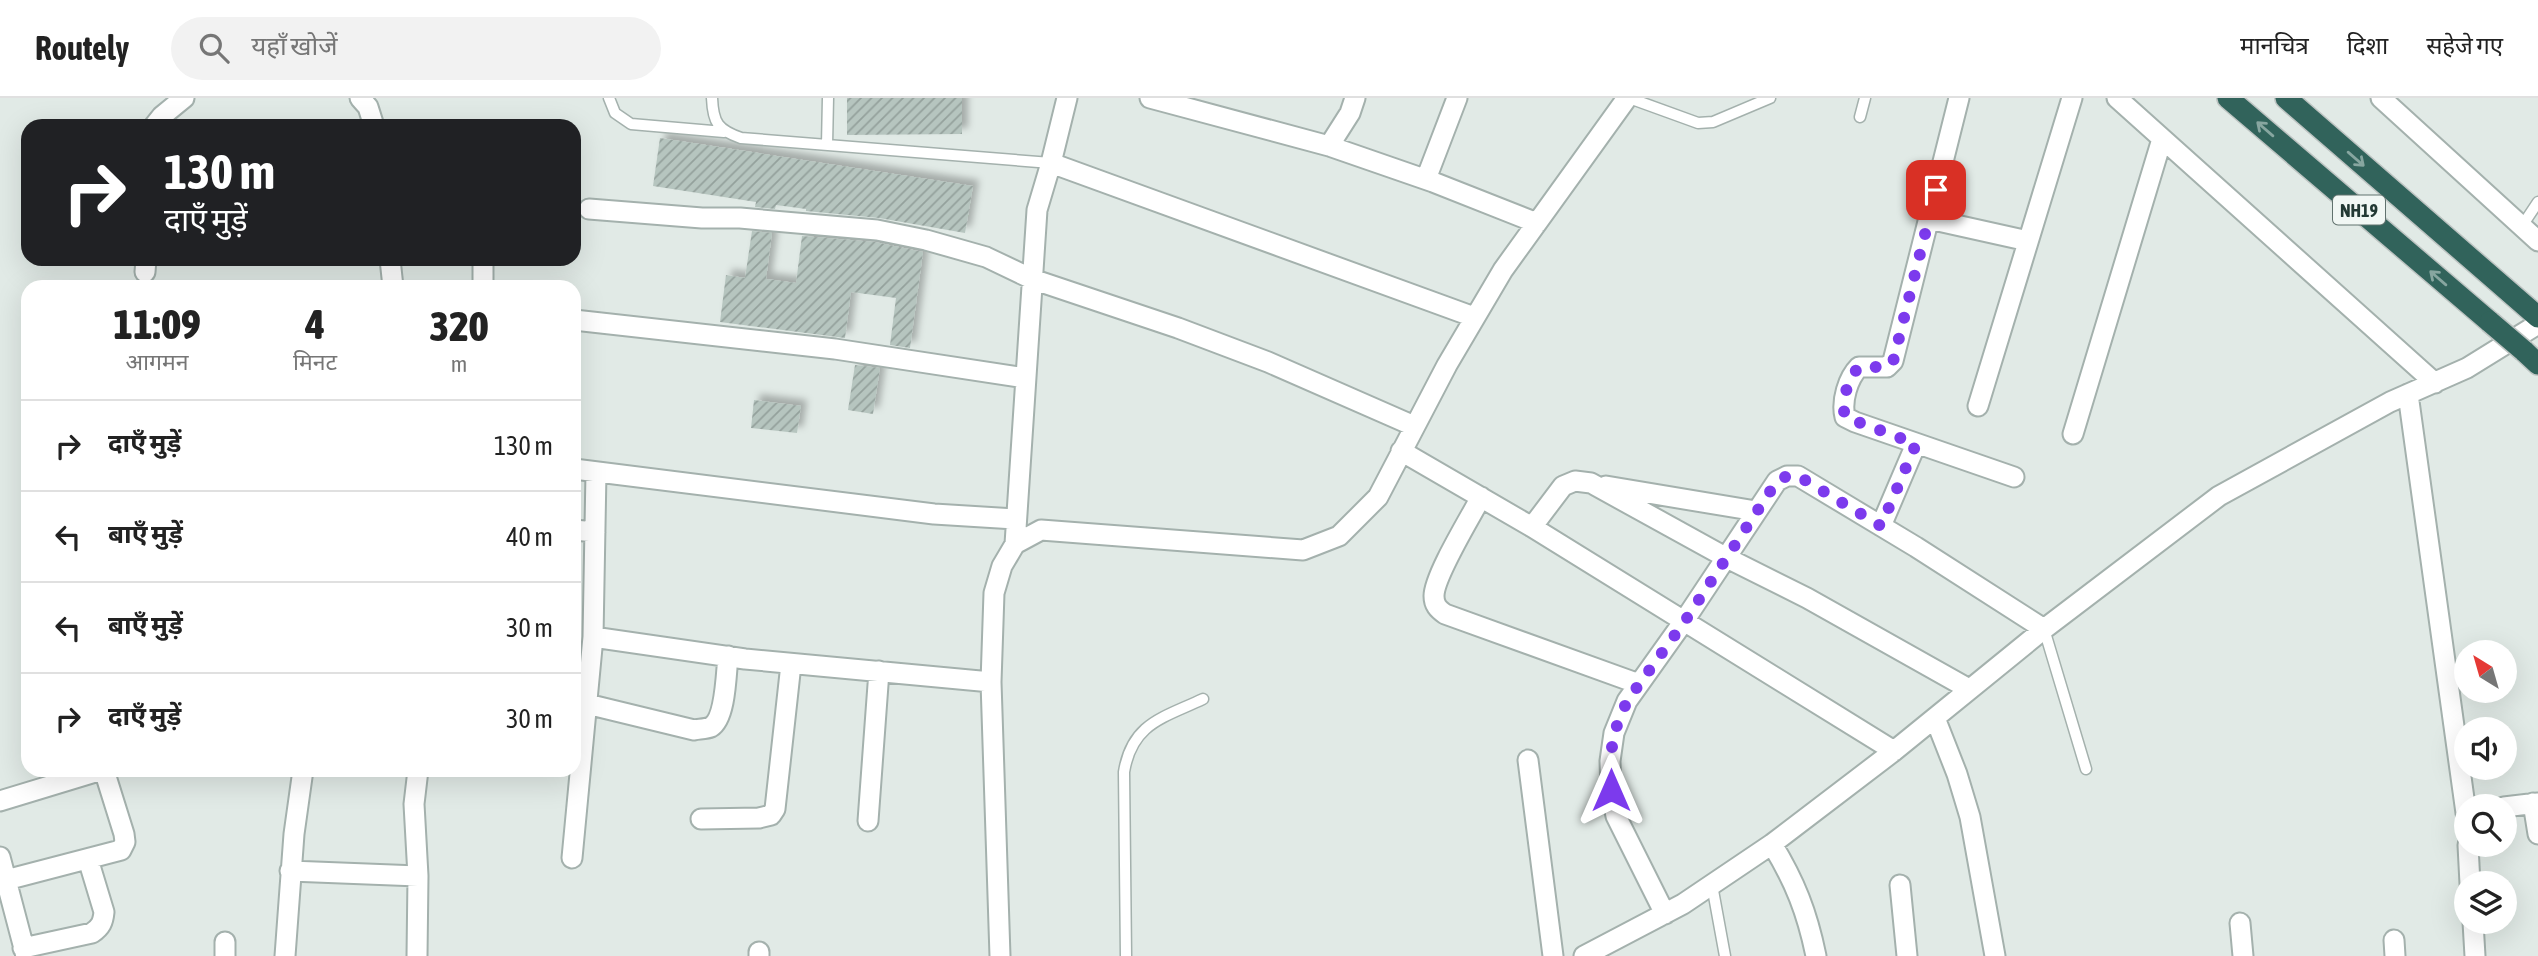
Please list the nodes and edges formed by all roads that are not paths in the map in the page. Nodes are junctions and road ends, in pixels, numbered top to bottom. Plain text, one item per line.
1 (184, 98) edge
2 (360, 98) edge
3 (609, 98) edge
4 (712, 98) edge
5 (828, 98) edge
6 (1067, 98) edge
7 (1150, 98) edge
8 (1354, 98) edge
9 (1457, 98) edge
10 (1628, 98) edge
11 (1770, 98) edge
12 (1865, 98) edge
13 (1959, 98) edge
14 (2072, 98) edge
15 (2117, 98) edge
16 (2228, 98) edge
17 (2286, 98) edge
18 (2381, 98) edge
19 (1860, 117) dead end
20 (160, 119) edge
21 (372, 119) edge
22 (724, 132) junction
23 (2162, 139) junction
24 (827, 145) junction
25 (1329, 146) junction
26 (1051, 163) junction
27 (1426, 179) junction
28 (2538, 202) edge
29 (589, 209) dead end
30 (1929, 219) junction
31 (1537, 223) junction
32 (2522, 226) junction
33 (2028, 241) junction
34 (2538, 241) edge
35 (1032, 279) junction
36 (1474, 317) junction
37 (2538, 317) edge
38 (581, 321) edge
39 (2538, 324) edge
40 (2531, 358) edge
41 (1025, 378) junction
42 (2435, 383) junction
43 (2409, 394) junction
44 (1978, 406) dead end
45 (1414, 426) junction
46 (2073, 435) dead end
47 (1916, 444) junction
48 (1401, 451) junction
49 (581, 470) edge
50 (596, 472) junction
51 (2014, 477) dead end
52 (1591, 483) junction
53 (1481, 497) junction
54 (1756, 511) junction
55 (1015, 519) junction
56 (1881, 526) junction
57 (1532, 527) junction
58 (581, 531) edge
59 (595, 532) junction
60 (1015, 544) junction
61 (1727, 558) junction
62 (1685, 621) junction
63 (2044, 629) junction
64 (593, 637) junction
65 (728, 656) junction
66 (791, 664) junction
67 (879, 671) junction
68 (991, 682) junction
69 (1639, 684) junction
70 (1969, 689) junction
71 (581, 699) edge
72 (1203, 699) dead end
73 (581, 704) edge
74 (1935, 718) junction
75 (1894, 751) junction
76 (1528, 760) dead end
77 (2086, 769) dead end
78 (79, 777) edge
79 (105, 777) edge
80 (302, 777) edge
81 (417, 777) edge
82 (576, 777) edge
83 (2463, 794) edge
84 (0, 800) edge
85 (2535, 803) edge
86 (2517, 805) edge
87 (701, 819) dead end
88 (868, 821) dead end
89 (2538, 834) edge
90 (1772, 844) junction
91 (0, 857) edge
92 (572, 858) dead end
93 (88, 859) junction
94 (290, 870) junction
95 (418, 876) junction
96 (6, 880) junction
97 (1712, 885) junction
98 (1900, 885) dead end
99 (1665, 914) junction
100 (2240, 923) dead end
101 (2474, 934) edge
102 (24, 952) edge
103 (285, 956) edge
104 (417, 956) edge
105 (1000, 956) edge
106 (1126, 956) edge
107 (1553, 956) edge
108 (1584, 956) edge
109 (1724, 956) edge
110 (1816, 956) edge
111 (1907, 956) edge
112 (1995, 956) edge
113 (2243, 956) edge
114 (2475, 956) edge

1 - 20 street
2 - 21 street
3 - 22 lane
4 - 22 lane
5 - 24 lane
6 - 26 street
7 - 25 street
8 - 25 street
9 - 27 street
10 - 11 lane
10 - 31 street
12 - 19 lane
13 - 30 street
14 - 33 street
15 - 23 street
40 -> 16 highway, NH19, bridge
17 -> 37 highway, NH19
18 - 32 street
22 - 24 lane
23 - 42 street
23 - 46 street
24 - 26 lane
25 - 27 street
26 - 35 street
26 - 36 street
27 - 31 street
28 - 32 lane
29 - 35 street
30 - 33 street
30 - 47 street
31 - 36 street
32 - 34 street
33 - 44 street
35 - 41 street
35 - 45 street
36 - 45 street
38 - 41 street
39 - 42 street
41 - 55 street
42 - 43 street
43 - 63 street
43 - 83 street
45 - 48 street
47 - 51 street
47 - 56 street
48 - 53 street
48 - 60 street
49 - 50 street
50 - 55 street
50 - 59 street
52 - 54 street
52 - 57 street
52 - 61 street
53 - 57 street
53 - 69 street
54 - 56 street
54 - 61 street
55 - 60 street
56 - 63 street
57 - 62 street
58 - 59 street
59 - 64 street
60 - 68 street
61 - 62 street
61 - 70 street
62 - 69 street
62 - 75 street
63 - 70 street
63 - 77 lane
64 - 65 street
64 - 71 street
65 - 66 street
65 - 73 street
66 - 67 street
66 - 87 street
67 - 68 street
67 - 88 street
68 - 105 street
69 - 99 street
70 - 74 street
72 - 106 lane
74 - 75 street
74 - 112 street
75 - 90 street
76 - 107 street
78 - 84 street
79 - 93 street
80 - 94 street
81 - 95 street
82 - 92 street
85 - 86 street
85 - 89 street
90 - 97 street
90 - 110 street
91 - 96 street
93 - 96 street
93 - 102 street
94 - 95 street
94 - 103 street
95 - 104 street
96 - 102 street
97 - 99 street
97 - 109 lane
98 - 111 street
99 - 108 street
100 - 113 street
101 - 114 street

